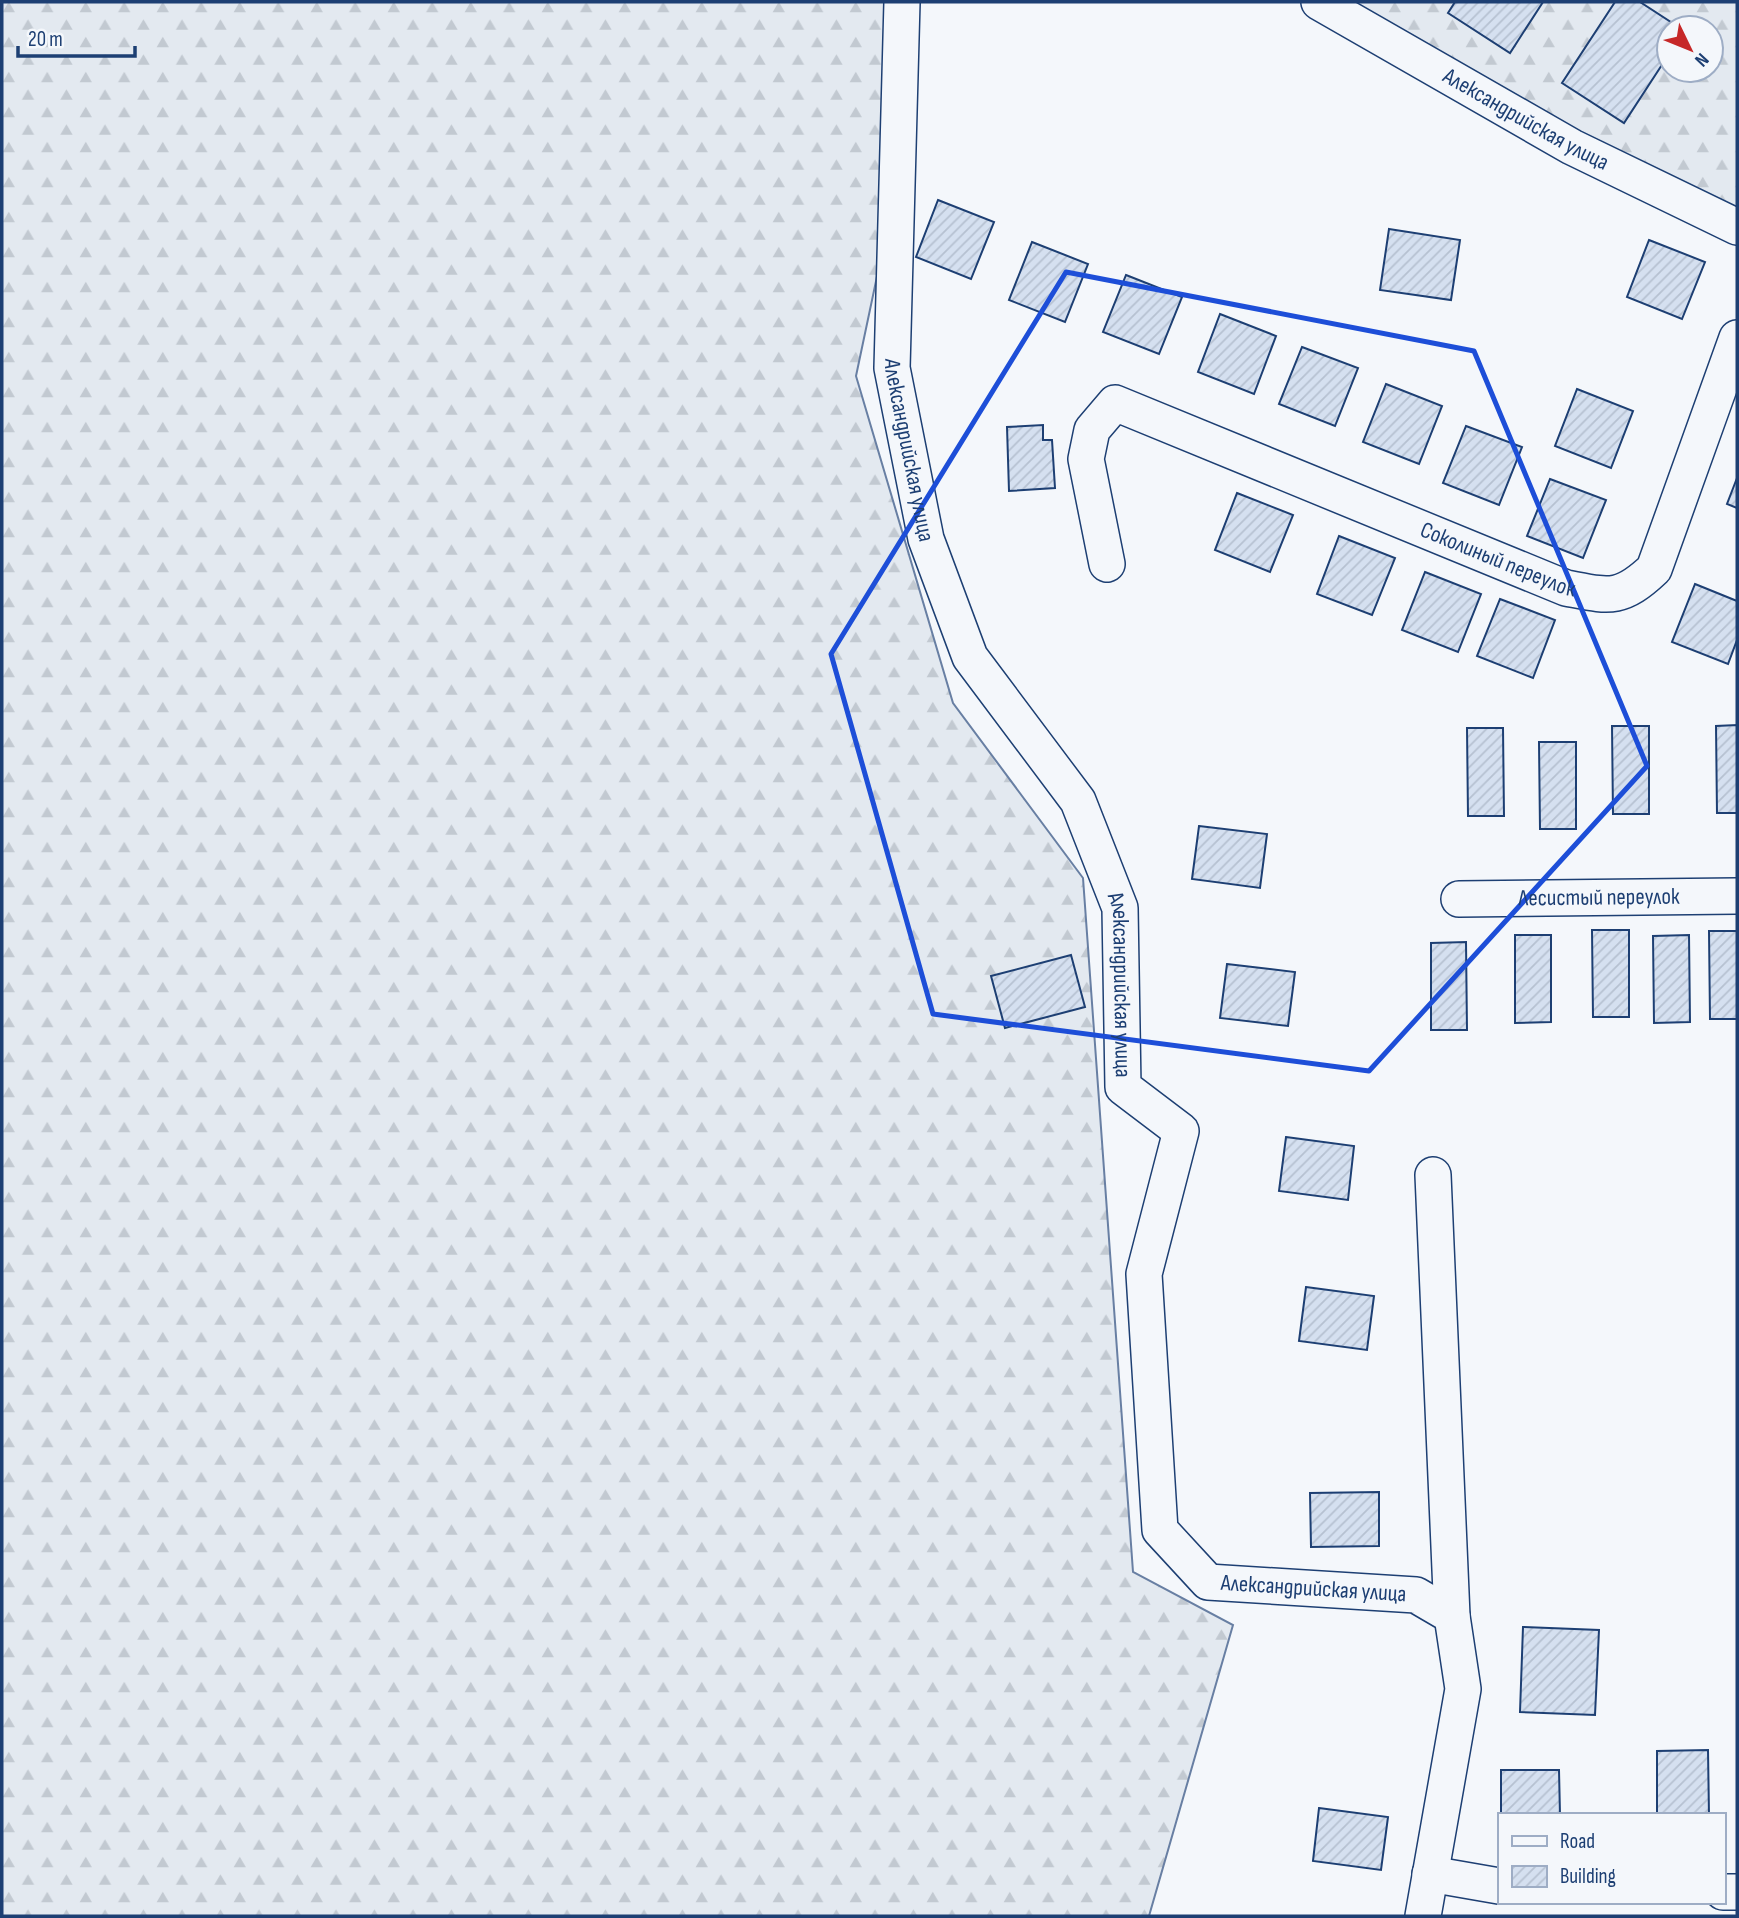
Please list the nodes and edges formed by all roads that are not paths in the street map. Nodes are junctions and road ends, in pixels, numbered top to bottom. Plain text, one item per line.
1 (902, 2) edge
2 (1319, 2) edge
3 (1737, 227) edge
4 (1737, 338) edge
5 (1107, 564) dead end
6 (1737, 896) edge
7 (1460, 898) dead end
8 (1433, 1175) dead end
9 (1452, 1616) junction
10 (1430, 1874) junction
11 (1498, 1885) edge
12 (1423, 1916) edge

1 - 9 street, Александрийская улица
2 - 3 street, Александрийская улица
4 - 5 street, Соколиный переулок
6 - 7 street, Лесистый переулок
8 - 9 street
9 - 10 street
10 - 11 street
10 - 12 street

